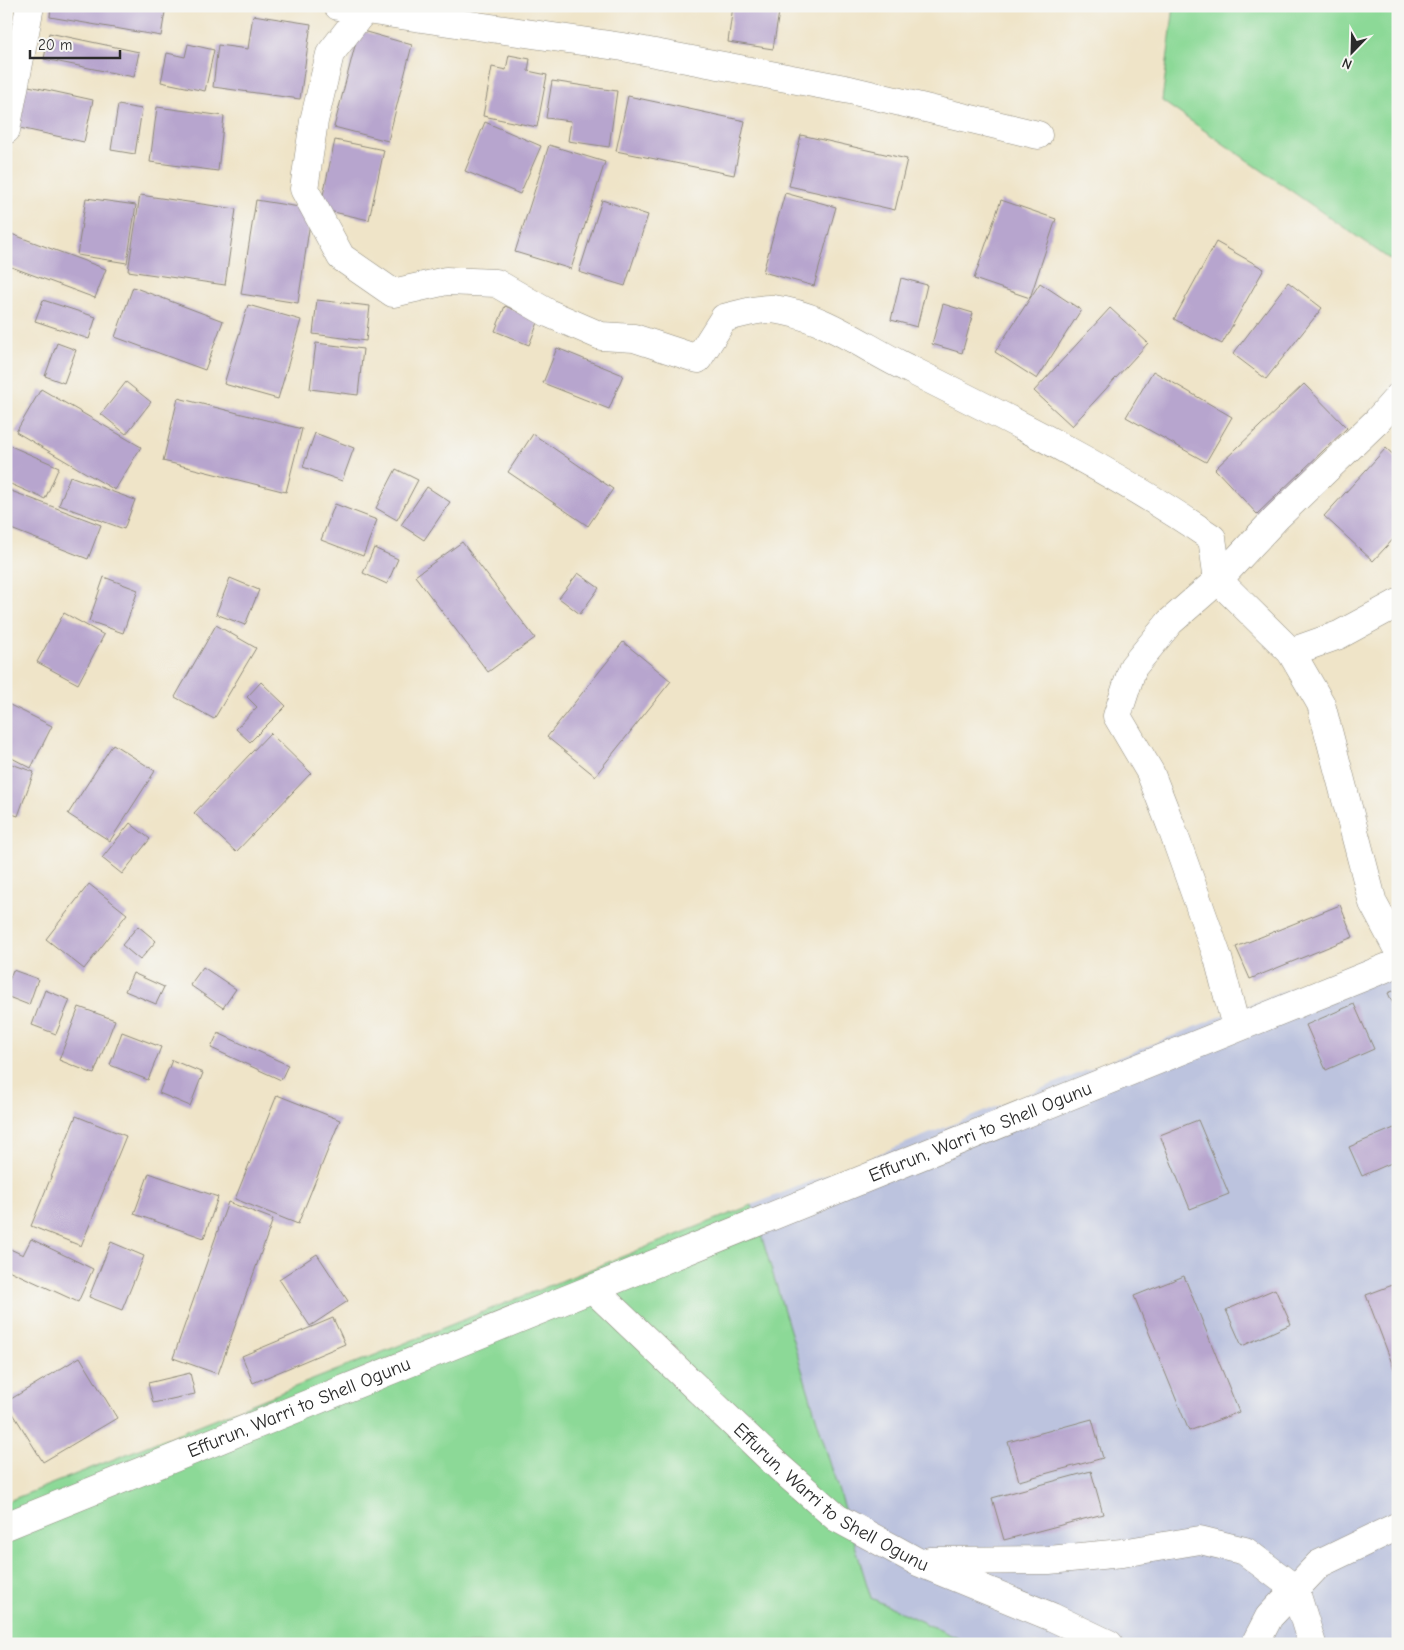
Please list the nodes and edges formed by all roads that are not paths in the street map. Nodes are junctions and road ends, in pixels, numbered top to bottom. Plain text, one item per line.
1 (30, 6) edge
2 (351, 8) edge
3 (6, 130) edge
4 (1038, 135) dead end
5 (1398, 397) edge
6 (1218, 580) junction
7 (1398, 603) edge
8 (1291, 652) junction
9 (1398, 950) edge
10 (1398, 963) edge
11 (1236, 1028) junction
12 (593, 1289) junction
13 (6, 1526) edge
14 (1398, 1526) edge
15 (918, 1562) junction
16 (1295, 1589) junction
17 (1109, 1644) edge
18 (1255, 1644) edge
19 (1312, 1644) edge

1 - 3 street
2 - 4 street
2 - 6 street
5 - 6 street
6 - 8 street
6 - 11 street
7 - 8 street
8 - 9 street
10 - 11 street, Effurun, Warri to Shell Ogunu
11 - 12 street, Effurun, Warri to Shell Ogunu
12 - 13 street, Effurun, Warri to Shell Ogunu
12 - 15 street, Effurun, Warri to Shell Ogunu
14 - 16 street
15 - 16 street
15 - 17 street, Effurun, Warri to Shell Ogunu
16 - 18 street
16 - 19 street

